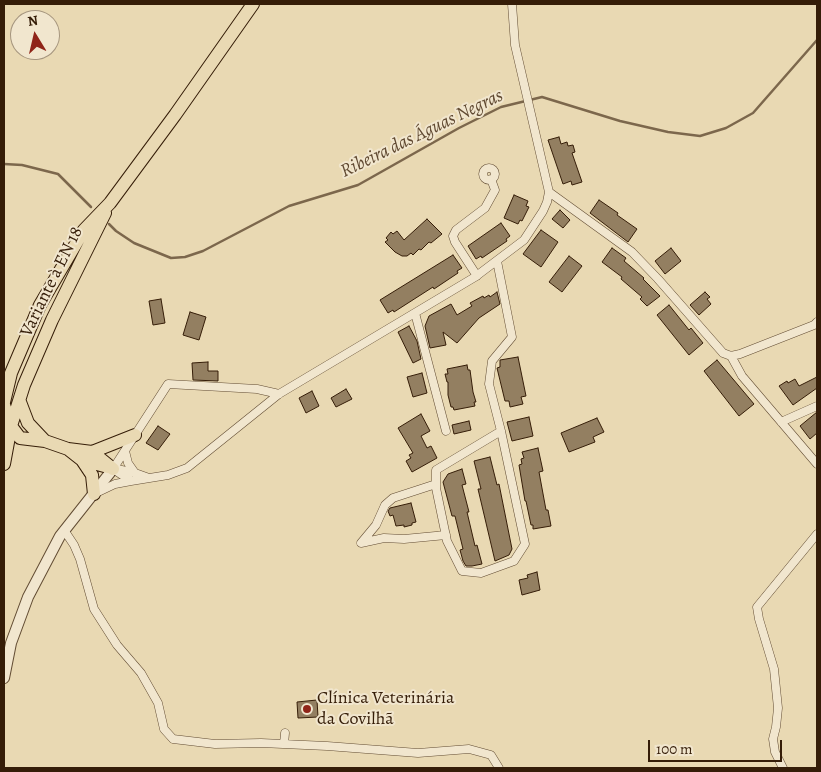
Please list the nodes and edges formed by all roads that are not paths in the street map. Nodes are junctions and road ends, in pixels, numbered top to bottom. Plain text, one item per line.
1 (253, 4) edge
2 (512, 4) edge
3 (491, 179) dead end
4 (549, 192) junction
5 (110, 203) junction
6 (497, 261) junction
7 (477, 276) junction
8 (415, 313) junction
9 (817, 322) edge
10 (731, 356) junction
11 (279, 394) junction
12 (20, 402) junction
13 (4, 403) edge
14 (817, 406) edge
15 (781, 422) junction
16 (28, 423) junction
17 (8, 428) edge
18 (502, 430) junction
19 (446, 431) dead end
20 (135, 435) junction
21 (28, 440) junction
22 (45, 441) junction
23 (124, 451) junction
24 (87, 456) junction
25 (5, 460) edge
26 (817, 464) edge
27 (113, 468) junction
28 (135, 473) junction
29 (151, 479) junction
30 (131, 481) junction
31 (436, 484) junction
32 (94, 494) junction
33 (64, 530) junction
34 (817, 534) edge
35 (446, 535) junction
36 (4, 678) edge
37 (286, 733) dead end
38 (284, 744) junction
39 (499, 768) edge
40 (783, 768) edge

1 - 5 main road, Variante à EN 18
2 - 4 street
3 - 7 street
4 - 6 street
4 - 10 street
5 - 12 main road, Variante à EN 18
5 - 13 main road, Variante à EN 18
6 - 7 street
6 - 18 street
7 - 8 street
8 - 11 street
8 - 19 street
9 - 10 street
10 - 15 street
11 - 20 street
11 - 29 street
12 - 16 main road
12 - 17 main road, Variante à EN 18
13 - 17 main road
14 - 15 street
15 - 26 street
16 - 17 main road
16 - 22 main road
17 - 21 main road
17 - 25 main road, Variante à EN 18
18 - 31 street
18 - 35 street
20 - 23 street
20 - 24 main road
21 - 22 main road
21 - 25 main road
22 - 24 main road
23 - 27 street
23 - 28 street
24 - 27 main road
24 - 32 main road
27 - 28 street
27 - 30 street
27 - 32 street
28 - 29 street
29 - 30 street
30 - 32 street
31 - 35 street
31 - 35 street
32 - 33 street
33 - 36 street
33 - 38 street
34 - 40 street
37 - 38 street
38 - 39 street

